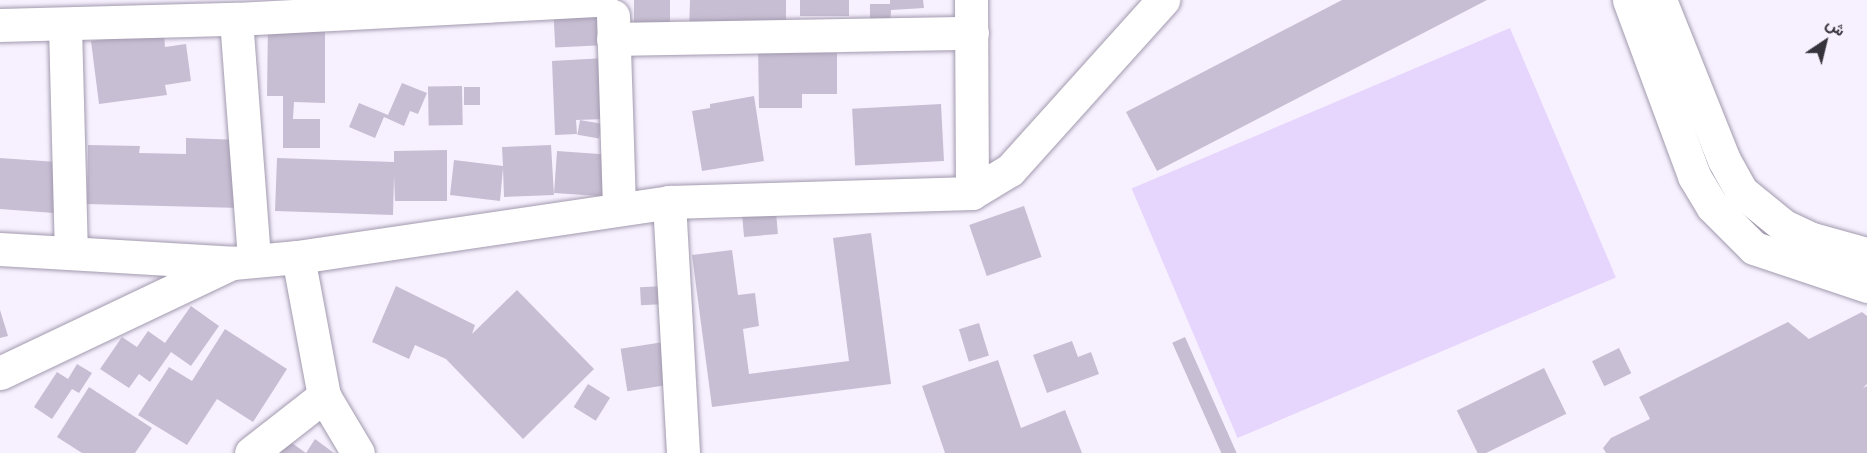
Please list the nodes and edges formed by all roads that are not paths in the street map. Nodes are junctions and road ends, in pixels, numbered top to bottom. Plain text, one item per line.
1 (601, 0) edge
2 (614, 0) edge
3 (971, 0) edge
4 (1163, 0) edge
5 (1629, 0) edge
6 (1660, 0) edge
7 (498, 4) edge
8 (236, 19) junction
9 (0, 25) edge
10 (65, 26) junction
11 (972, 33) junction
12 (613, 39) junction
13 (972, 193) junction
14 (669, 202) junction
15 (618, 210) junction
16 (0, 249) edge
17 (71, 252) junction
18 (1867, 254) edge
19 (298, 257) junction
20 (244, 261) junction
21 (1867, 286) edge
22 (0, 373) edge
23 (324, 396) junction
24 (251, 453) edge
25 (358, 453) edge
26 (683, 453) edge

1 - 7 street
2 - 12 street
3 - 11 street
4 - 13 street
5 - 21 street
6 - 18 street
7 - 8 street
8 - 10 street
8 - 20 street
9 - 10 street
10 - 17 street
11 - 12 street
11 - 13 street
12 - 15 street
13 - 14 street
14 - 15 street
14 - 26 street
15 - 19 street
16 - 17 street
17 - 20 street
19 - 20 street
19 - 23 street
20 - 22 street
23 - 24 street
23 - 25 street

